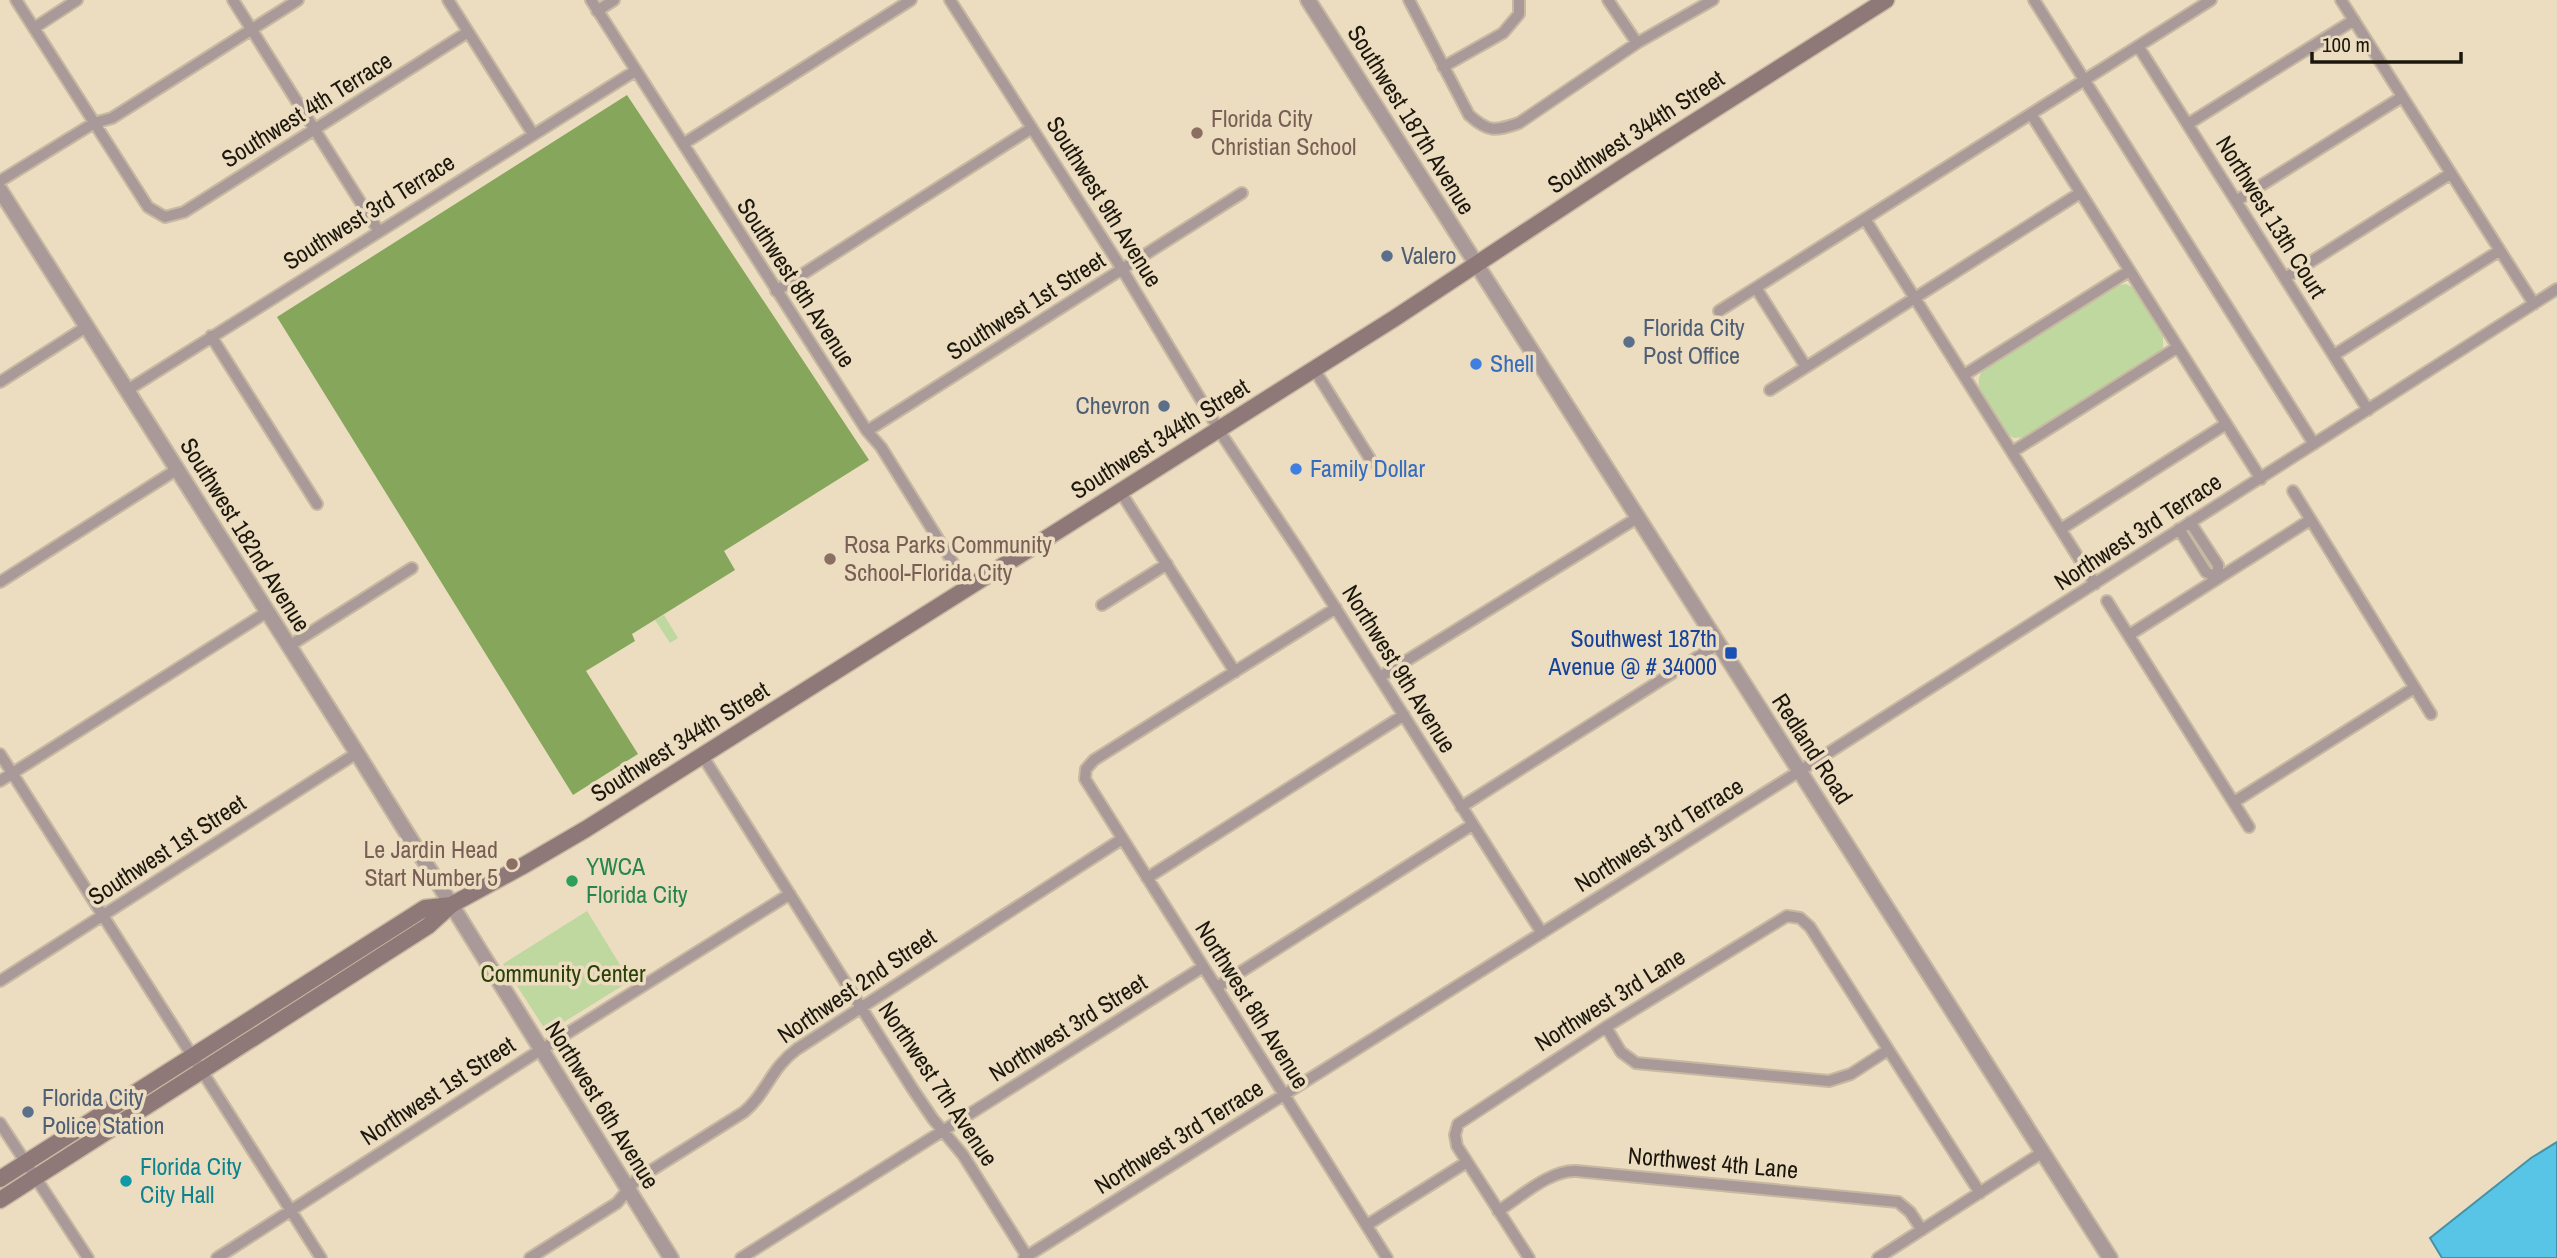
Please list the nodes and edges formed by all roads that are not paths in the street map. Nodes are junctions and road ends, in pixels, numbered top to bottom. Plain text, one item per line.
1 (16, 0) edge
2 (77, 0) edge
3 (233, 0) edge
4 (298, 0) edge
5 (448, 0) edge
6 (591, 0) edge
7 (614, 0) edge
8 (911, 0) edge
9 (950, 0) edge
10 (1308, 0) edge
11 (1409, 0) edge
12 (1519, 0) edge
13 (1608, 0) edge
14 (1713, 0) edge
15 (1886, 0) edge
16 (2034, 0) edge
17 (2211, 0) edge
18 (2341, 0) edge
19 (597, 11) junction
20 (2354, 20) junction
21 (34, 27) junction
22 (252, 28) junction
23 (468, 32) junction
24 (1637, 43) junction
25 (2138, 46) junction
26 (1443, 67) junction
27 (635, 71) junction
28 (2085, 80) junction
29 (2402, 97) junction
30 (2031, 114) junction
31 (94, 123) junction
32 (2188, 124) junction
33 (1032, 128) junction
34 (314, 130) junction
35 (533, 134) junction
36 (682, 144) junction
37 (2450, 174) junction
38 (0, 181) edge
39 (0, 190) edge
40 (1242, 193) dead end
41 (2080, 193) junction
42 (2236, 201) junction
43 (1865, 219) junction
44 (378, 230) junction
45 (2499, 251) junction
46 (1476, 264) junction
47 (1122, 269) junction
48 (2129, 271) junction
49 (2285, 278) junction
50 (1756, 288) junction
51 (2557, 289) edge
52 (776, 291) junction
53 (1915, 298) junction
54 (2534, 304) junction
55 (1719, 311) dead end
56 (86, 327) junction
57 (211, 336) junction
58 (2178, 347) junction
59 (2334, 355) junction
60 (1806, 367) junction
61 (1314, 369) junction
62 (1964, 375) junction
63 (0, 382) edge
64 (1770, 390) dead end
65 (126, 391) junction
66 (2368, 410) junction
67 (2226, 424) junction
68 (1219, 429) junction
69 (867, 431) junction
70 (2314, 444) junction
71 (2012, 452) junction
72 (1372, 463) dead end
73 (176, 470) junction
74 (2261, 478) junction
75 (1120, 491) junction
76 (2293, 491) dead end
77 (317, 504) dead end
78 (1637, 518) junction
79 (2310, 520) junction
80 (2190, 522) junction
81 (2061, 529) junction
82 (2179, 529) junction
83 (1167, 564) junction
84 (412, 568) dead end
85 (2218, 578) junction
86 (0, 582) edge
87 (2095, 584) junction
88 (968, 587) junction
89 (2107, 601) dead end
90 (1102, 605) dead end
91 (1336, 608) junction
92 (267, 612) junction
93 (2129, 635) junction
94 (1718, 644) junction
95 (289, 646) junction
96 (1235, 672) junction
97 (1380, 677) junction
98 (2414, 688) junction
99 (2431, 714) dead end
100 (1404, 715) junction
101 (357, 753) junction
102 (0, 754) edge
103 (702, 755) junction
104 (1799, 771) junction
105 (12, 773) junction
106 (0, 780) edge
107 (2234, 802) junction
108 (1461, 807) junction
109 (1472, 825) junction
110 (2249, 827) dead end
111 (1122, 839) junction
112 (1147, 878) junction
113 (790, 894) junction
114 (451, 905) junction
115 (103, 916) junction
116 (1542, 933) junction
117 (1203, 967) junction
118 (0, 981) edge
119 (1217, 987) junction
120 (861, 1007) junction
121 (1606, 1027) junction
122 (541, 1050) junction
123 (1888, 1050) junction
124 (192, 1056) junction
125 (202, 1071) junction
126 (1285, 1096) junction
127 (0, 1123) edge
128 (943, 1131) junction
129 (2043, 1152) junction
130 (26, 1162) junction
131 (1467, 1162) junction
132 (36, 1176) junction
133 (0, 1179) edge
134 (627, 1190) junction
135 (1980, 1194) junction
136 (0, 1200) edge
137 (291, 1211) junction
138 (1498, 1211) junction
139 (1367, 1225) junction
140 (1922, 1230) junction
141 (1027, 1257) edge
142 (88, 1258) edge
143 (218, 1258) edge
144 (321, 1258) edge
145 (530, 1258) edge
146 (671, 1258) edge
147 (741, 1258) edge
148 (1388, 1258) edge
149 (1529, 1258) edge
150 (1878, 1258) edge
151 (2110, 1258) edge

1 - 21 street
2 - 21 street
3 - 22 street
4 - 22 street
5 - 23 street
6 - 19 street, Southwest 8th Avenue
7 - 19 street
8 - 36 street
9 - 33 street, Southwest 9th Avenue
10 - 46 street, Southwest 187th Avenue
11 - 26 street
12 - 26 street
13 - 24 street
14 - 24 street
15 - 46 main road, Southwest 344th Street
16 - 28 street
17 - 25 street
18 - 20 street
19 - 27 street, Southwest 8th Avenue
20 - 29 street
20 - 32 street
21 - 31 street
22 - 31 street
22 - 34 street
23 - 34 street, Southwest 4th Terrace
23 - 35 street
24 - 26 street
25 - 28 street
25 - 32 street, Northwest 13th Court
27 - 35 street, Southwest 3rd Terrace
27 - 36 street, Southwest 8th Avenue
28 - 30 street
28 - 70 street
29 - 37 street
29 - 42 street
30 - 41 street
30 - 43 street
31 - 34 street, Southwest 4th Terrace
31 - 38 street
32 - 42 street, Northwest 13th Court
33 - 47 street, Southwest 9th Avenue
33 - 52 street
34 - 44 street
35 - 44 street, Southwest 3rd Terrace
36 - 52 street, Southwest 8th Avenue
37 - 45 street
37 - 49 street
39 - 56 street, Southwest 182nd Avenue
40 - 47 street, Southwest 1st Street
41 - 48 street
41 - 53 street
42 - 49 street, Northwest 13th Court
43 - 50 street
43 - 53 street
44 - 57 street, Southwest 3rd Terrace
45 - 54 street
45 - 59 street
46 - 61 main road, Southwest 344th Street
46 - 78 street, Redland Road
47 - 68 street, Southwest 9th Avenue
47 - 69 street, Southwest 1st Street
48 - 58 street
48 - 62 street
49 - 59 street, Northwest 13th Court
50 - 55 street
50 - 60 street
51 - 54 street, Northwest 3rd Terrace
52 - 69 street, Southwest 8th Avenue
53 - 60 street
53 - 62 street
54 - 66 street, Northwest 3rd Terrace
56 - 63 street
56 - 65 street, Southwest 182nd Avenue
57 - 65 street, Southwest 3rd Terrace
57 - 77 street
58 - 67 street
58 - 71 street
59 - 66 street, Northwest 13th Court
60 - 64 street
61 - 68 main road, Southwest 344th Street
61 - 72 street
62 - 71 street
65 - 73 street, Southwest 182nd Avenue
66 - 70 street, Northwest 3rd Terrace
67 - 74 street
67 - 81 street
68 - 75 main road, Southwest 344th Street
68 - 91 street, Northwest 9th Avenue
69 - 88 street, Southwest 8th Avenue
70 - 74 street, Northwest 3rd Terrace
71 - 81 street
73 - 86 street
73 - 92 street, Southwest 182nd Avenue
74 - 80 street, Northwest 3rd Terrace
75 - 83 street
75 - 88 main road, Southwest 344th Street
76 - 79 street
78 - 94 street, Redland Road
78 - 97 street
79 - 85 street
79 - 98 street
80 - 82 street, Northwest 3rd Terrace
80 - 85 street
81 - 87 street
82 - 85 street
82 - 87 street, Northwest 3rd Terrace
83 - 90 street
83 - 96 street
84 - 95 street
85 - 93 street
87 - 104 street, Northwest 3rd Terrace
88 - 103 main road, Southwest 344th Street
89 - 93 street
91 - 96 street
91 - 97 street, Northwest 9th Avenue
92 - 95 street, Southwest 182nd Avenue
92 - 105 street
93 - 107 street
94 - 104 street, Redland Road
94 - 108 street
95 - 101 street, Southwest 182nd Avenue
96 - 111 street, Northwest 8th Avenue
97 - 100 street, Northwest 9th Avenue
98 - 99 street
98 - 107 street
100 - 108 street, Northwest 9th Avenue
100 - 112 street
101 - 114 street, Southwest 182nd Avenue
101 - 115 street, Southwest 1st Street
102 - 105 street
103 - 113 street, Northwest 7th Avenue
103 - 114 main road, Southwest 344th Street
104 - 116 street, Northwest 3rd Terrace
104 - 129 street, Redland Road
105 - 106 street
105 - 115 street
107 - 110 street
108 - 109 street, Northwest 9th Avenue
109 - 116 street, Northwest 9th Avenue
109 - 119 street
111 - 112 street, Northwest 8th Avenue
111 - 120 street, Northwest 2nd Street
112 - 117 street, Northwest 8th Avenue
113 - 120 street, Northwest 7th Avenue
113 - 122 street, Northwest 1st Street
114 - 122 street, Northwest 6th Avenue
114 - 124 main road, Southwest 344th Street
114 - 125 main road, Southwest 344th Street
115 - 118 street, Southwest 1st Street
115 - 124 street
116 - 126 street, Northwest 3rd Terrace
117 - 119 street, Northwest 8th Avenue
117 - 128 street, Northwest 3rd Street
119 - 126 street, Northwest 8th Avenue
120 - 128 street, Northwest 7th Avenue
120 - 134 street, Northwest 2nd Street
121 - 123 street
121 - 123 street, Northwest 3rd Lane
121 - 131 street, Northwest 3rd Lane
122 - 134 street, Northwest 6th Avenue
122 - 137 street, Northwest 1st Street
123 - 135 street
124 - 125 street
124 - 130 main road, Southwest 344th Street
125 - 132 main road, Southwest 344th Street
125 - 137 street
126 - 139 street, Northwest 8th Avenue
126 - 141 street, Northwest 3rd Terrace
127 - 130 street
128 - 141 street, Northwest 7th Avenue
128 - 147 street, Northwest 3rd Street
129 - 135 street
129 - 151 street, Redland Road
130 - 132 street
130 - 133 main road, Southwest 344th Street
131 - 138 street
131 - 139 street
132 - 136 main road, Southwest 344th Street
132 - 142 street
134 - 145 street, Northwest 2nd Street
134 - 146 street, Northwest 6th Avenue
135 - 140 street
137 - 143 street, Northwest 1st Street
137 - 144 street
138 - 140 street, Northwest 4th Lane
138 - 149 street
139 - 148 street, Northwest 8th Avenue
140 - 150 street

